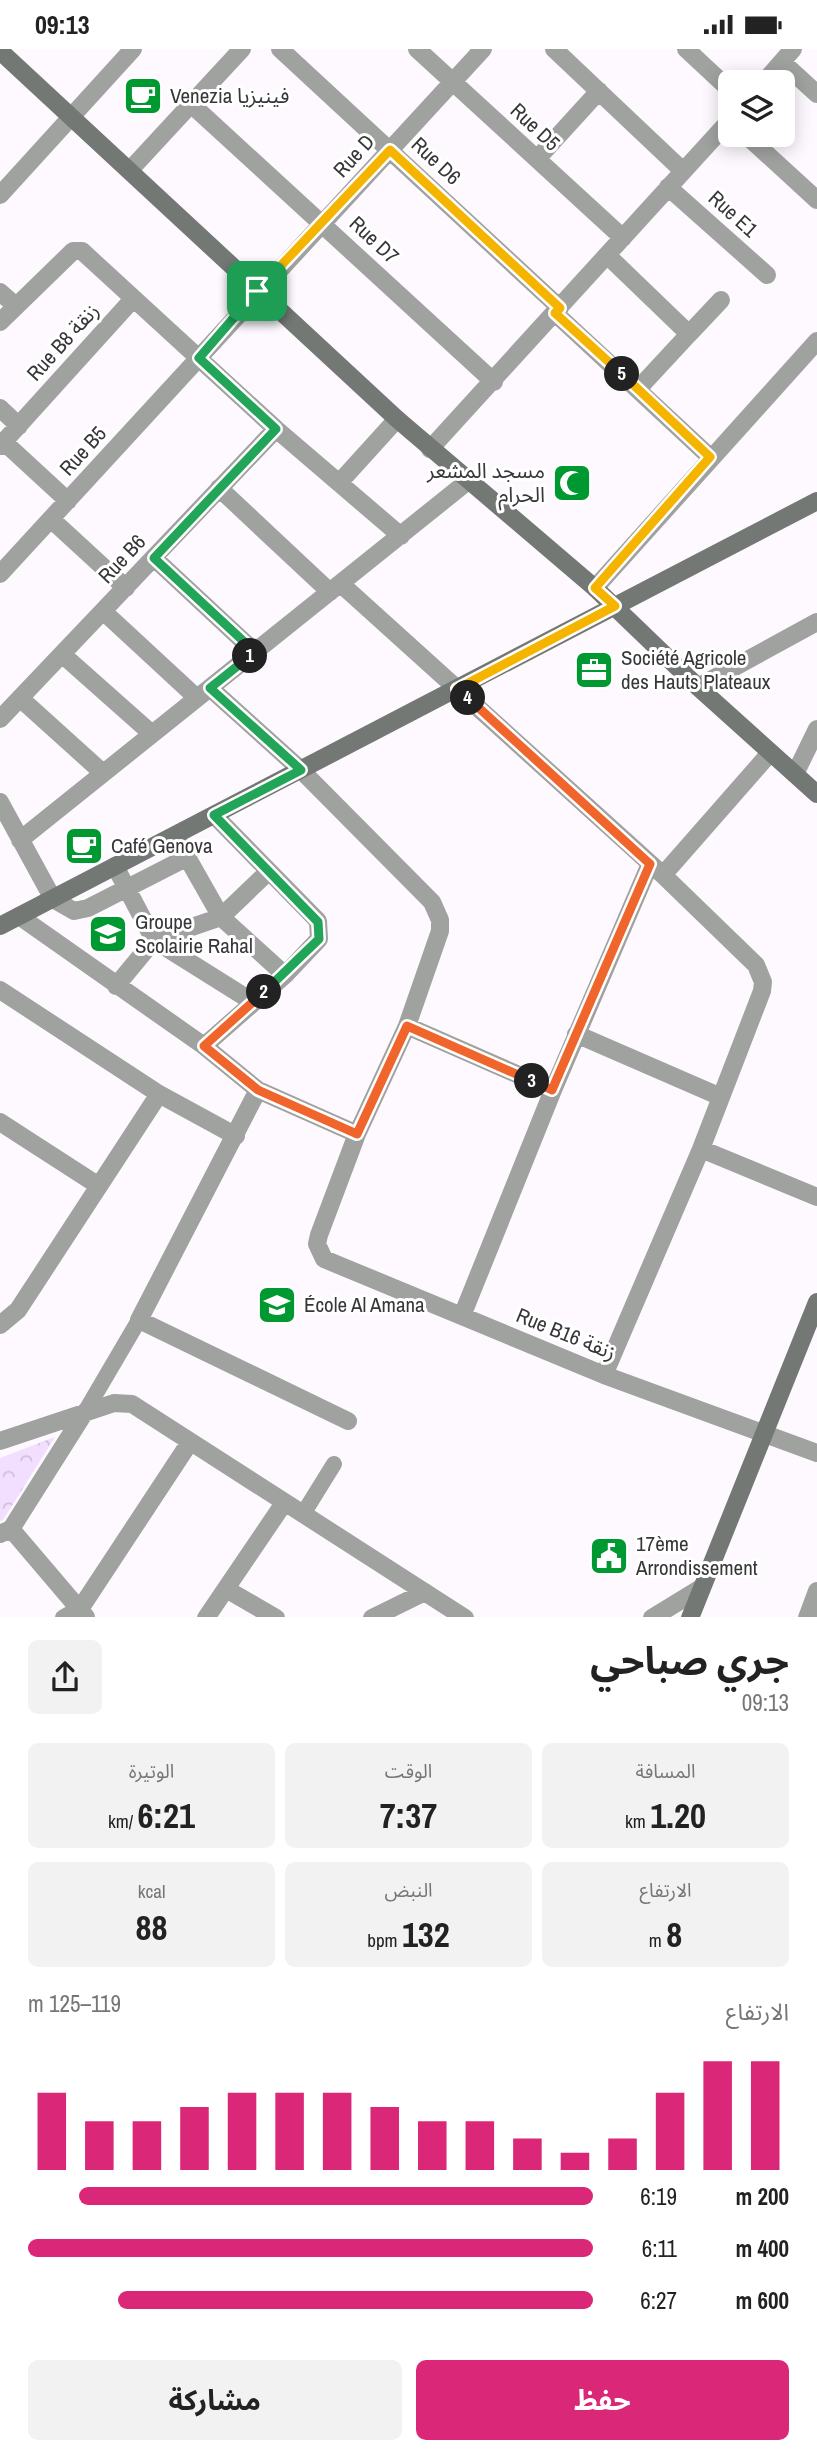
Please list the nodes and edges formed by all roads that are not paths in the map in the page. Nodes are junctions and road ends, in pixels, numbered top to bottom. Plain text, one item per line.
1 (133, 49) edge
2 (242, 49) edge
3 (280, 49) edge
4 (417, 49) edge
5 (483, 49) edge
6 (554, 49) edge
7 (685, 49) edge
8 (0, 51) edge
9 (788, 55) edge
10 (775, 70) edge
11 (718, 79) edge
12 (453, 82) junction
13 (599, 92) junction
14 (817, 94) edge
15 (191, 104) junction
16 (72, 117) junction
17 (718, 133) edge
18 (759, 147) edge
19 (390, 150) junction
20 (537, 159) junction
21 (130, 170) junction
22 (683, 171) junction
23 (668, 187) junction
24 (0, 195) edge
25 (817, 201) edge
26 (323, 224) junction
27 (623, 238) junction
28 (608, 256) junction
29 (767, 275) dead end
30 (257, 291) junction
31 (0, 292) edge
32 (132, 299) junction
33 (721, 300) dead end
34 (16, 306) junction
35 (557, 310) junction
36 (0, 323) edge
37 (685, 329) junction
38 (817, 341) edge
39 (199, 358) junction
40 (494, 382) junction
41 (638, 389) junction
42 (0, 408) edge
43 (397, 419) junction
44 (19, 426) junction
45 (276, 429) junction
46 (2, 444) edge
47 (430, 449) junction
48 (710, 457) junction
49 (468, 481) junction
50 (339, 484) junction
51 (219, 488) junction
52 (68, 501) junction
53 (817, 501) edge
54 (52, 520) junction
55 (401, 536) junction
56 (154, 558) junction
57 (0, 574) edge
58 (126, 588) junction
59 (335, 588) junction
60 (595, 588) junction
61 (615, 606) junction
62 (104, 612) junction
63 (817, 622) edge
64 (255, 652) junction
65 (63, 655) junction
66 (698, 687) junction
67 (457, 689) junction
68 (203, 693) junction
69 (21, 699) junction
70 (0, 719) edge
71 (817, 729) edge
72 (152, 734) junction
73 (770, 753) junction
74 (301, 770) junction
75 (103, 773) junction
76 (795, 774) junction
77 (817, 794) edge
78 (0, 802) edge
79 (214, 815) junction
80 (175, 836) junction
81 (20, 840) junction
82 (186, 858) junction
83 (115, 866) junction
84 (656, 870) junction
85 (270, 871) junction
86 (127, 889) junction
87 (52, 899) junction
88 (19, 916) junction
89 (221, 917) junction
90 (0, 926) edge
91 (155, 940) junction
92 (285, 975) junction
93 (116, 986) junction
94 (0, 990) edge
95 (253, 1002) junction
96 (407, 1026) junction
97 (576, 1034) junction
98 (204, 1046) junction
99 (258, 1090) junction
100 (552, 1090) junction
101 (159, 1094) junction
102 (721, 1097) junction
103 (3, 1130) edge
104 (357, 1134) junction
105 (236, 1136) junction
106 (701, 1149) junction
107 (99, 1186) junction
108 (817, 1197) edge
109 (817, 1302) edge
110 (462, 1316) junction
111 (139, 1320) junction
112 (0, 1325) edge
113 (604, 1375) junction
114 (85, 1412) junction
115 (348, 1421) dead end
116 (763, 1432) junction
117 (0, 1441) edge
118 (191, 1442) junction
119 (817, 1453) edge
120 (334, 1464) dead end
121 (284, 1503) junction
122 (303, 1514) junction
123 (6, 1532) edge
124 (701, 1588) junction
125 (226, 1589) junction
126 (817, 1591) edge
127 (425, 1592) junction
128 (77, 1615) edge
129 (207, 1617) edge
130 (274, 1617) edge
131 (374, 1617) edge
132 (463, 1617) edge
133 (654, 1617) edge
134 (690, 1617) edge
135 (807, 1617) edge

1 - 16 street
2 - 15 street
3 - 19 street, Rue D6
4 - 12 street, Rue D5
5 - 12 street, Rue D
6 - 13 street
7 - 11 street
8 - 16 main road
9 - 10 street
9 - 14 street
12 - 19 street, Rue D
12 - 20 street, Rue D5
13 - 20 street
13 - 22 street
15 - 21 street
15 - 26 street, Rue D7
16 - 21 main road
16 - 24 street
17 - 22 street
18 - 25 street
19 - 26 street, Rue D
19 - 35 street, Rue D6
20 - 27 street, Rue D5
21 - 30 main road
22 - 23 street
23 - 27 street
23 - 29 street, Rue E1
26 - 30 street, Rue D
26 - 40 street, Rue D7
27 - 28 street
28 - 35 street
28 - 37 street
30 - 39 street, Rue B5
30 - 43 main road
31 - 34 street
32 - 34 street
32 - 39 street
32 - 44 street, Rue B8 زنقة
33 - 37 street
34 - 36 street
35 - 40 street
35 - 41 street, Rue D6
37 - 41 street
38 - 48 street
39 - 45 street
39 - 52 street, Rue B5
40 - 47 street
41 - 48 street, Rue D6
42 - 44 street
43 - 47 main road
43 - 50 street
44 - 46 street, Rue B8 زنقة
45 - 50 street
45 - 51 street, Rue B6
46 - 52 street
47 - 49 main road
48 - 60 street
49 - 55 street
49 - 60 main road
50 - 55 street
51 - 56 street, Rue B6
51 - 59 street
52 - 54 street, Rue B5
53 - 61 main road
54 - 57 street, Rue B5
54 - 58 street
55 - 59 street
56 - 58 street, Rue B6
56 - 64 street
58 - 62 street, Rue B6
59 - 64 street
59 - 67 street
60 - 61 main road
61 - 66 main road
61 - 67 main road
62 - 65 street, Rue B6
62 - 68 street
63 - 66 street
64 - 68 street
65 - 69 street, Rue B6
65 - 72 street
66 - 73 main road
67 - 74 main road
67 - 84 street
68 - 72 street
68 - 74 street
69 - 70 street, Rue B6
69 - 75 street
71 - 76 street
72 - 75 street
73 - 76 main road
73 - 84 street
74 - 79 main road
74 - 96 street
75 - 81 street
76 - 77 main road
78 - 81 street
79 - 80 main road
79 - 85 street
80 - 82 street
80 - 83 main road
81 - 87 street
82 - 86 street
82 - 89 street
83 - 86 street
83 - 87 main road
84 - 97 street
84 - 102 street
85 - 89 street
85 - 92 street
86 - 87 street
86 - 91 street
87 - 88 main road
88 - 90 main road
88 - 93 street
89 - 91 street
89 - 92 street
91 - 93 street
91 - 95 street
92 - 95 street
93 - 98 street
94 - 101 street
95 - 98 street
96 - 100 street
96 - 104 street
97 - 100 street
97 - 102 street
98 - 99 street
99 - 104 street
99 - 105 street
100 - 110 street
101 - 105 street
101 - 107 street
102 - 106 street
103 - 107 street
104 - 110 street, Rue B16 زنقة
105 - 111 street
106 - 108 street
106 - 113 street
107 - 112 street
109 - 116 main road
110 - 113 street, Rue B16 زنقة
111 - 114 street
111 - 115 street
113 - 116 street, Rue B16 زنقة
114 - 117 street
114 - 118 street
114 - 123 street
116 - 119 street, Rue B16 زنقة
116 - 124 main road
118 - 121 street
118 - 128 street
120 - 122 street
121 - 122 street
121 - 125 street
122 - 127 street
123 - 128 street
124 - 133 street
124 - 134 main road
125 - 129 street
125 - 130 street
126 - 135 street
127 - 131 street
127 - 132 street

